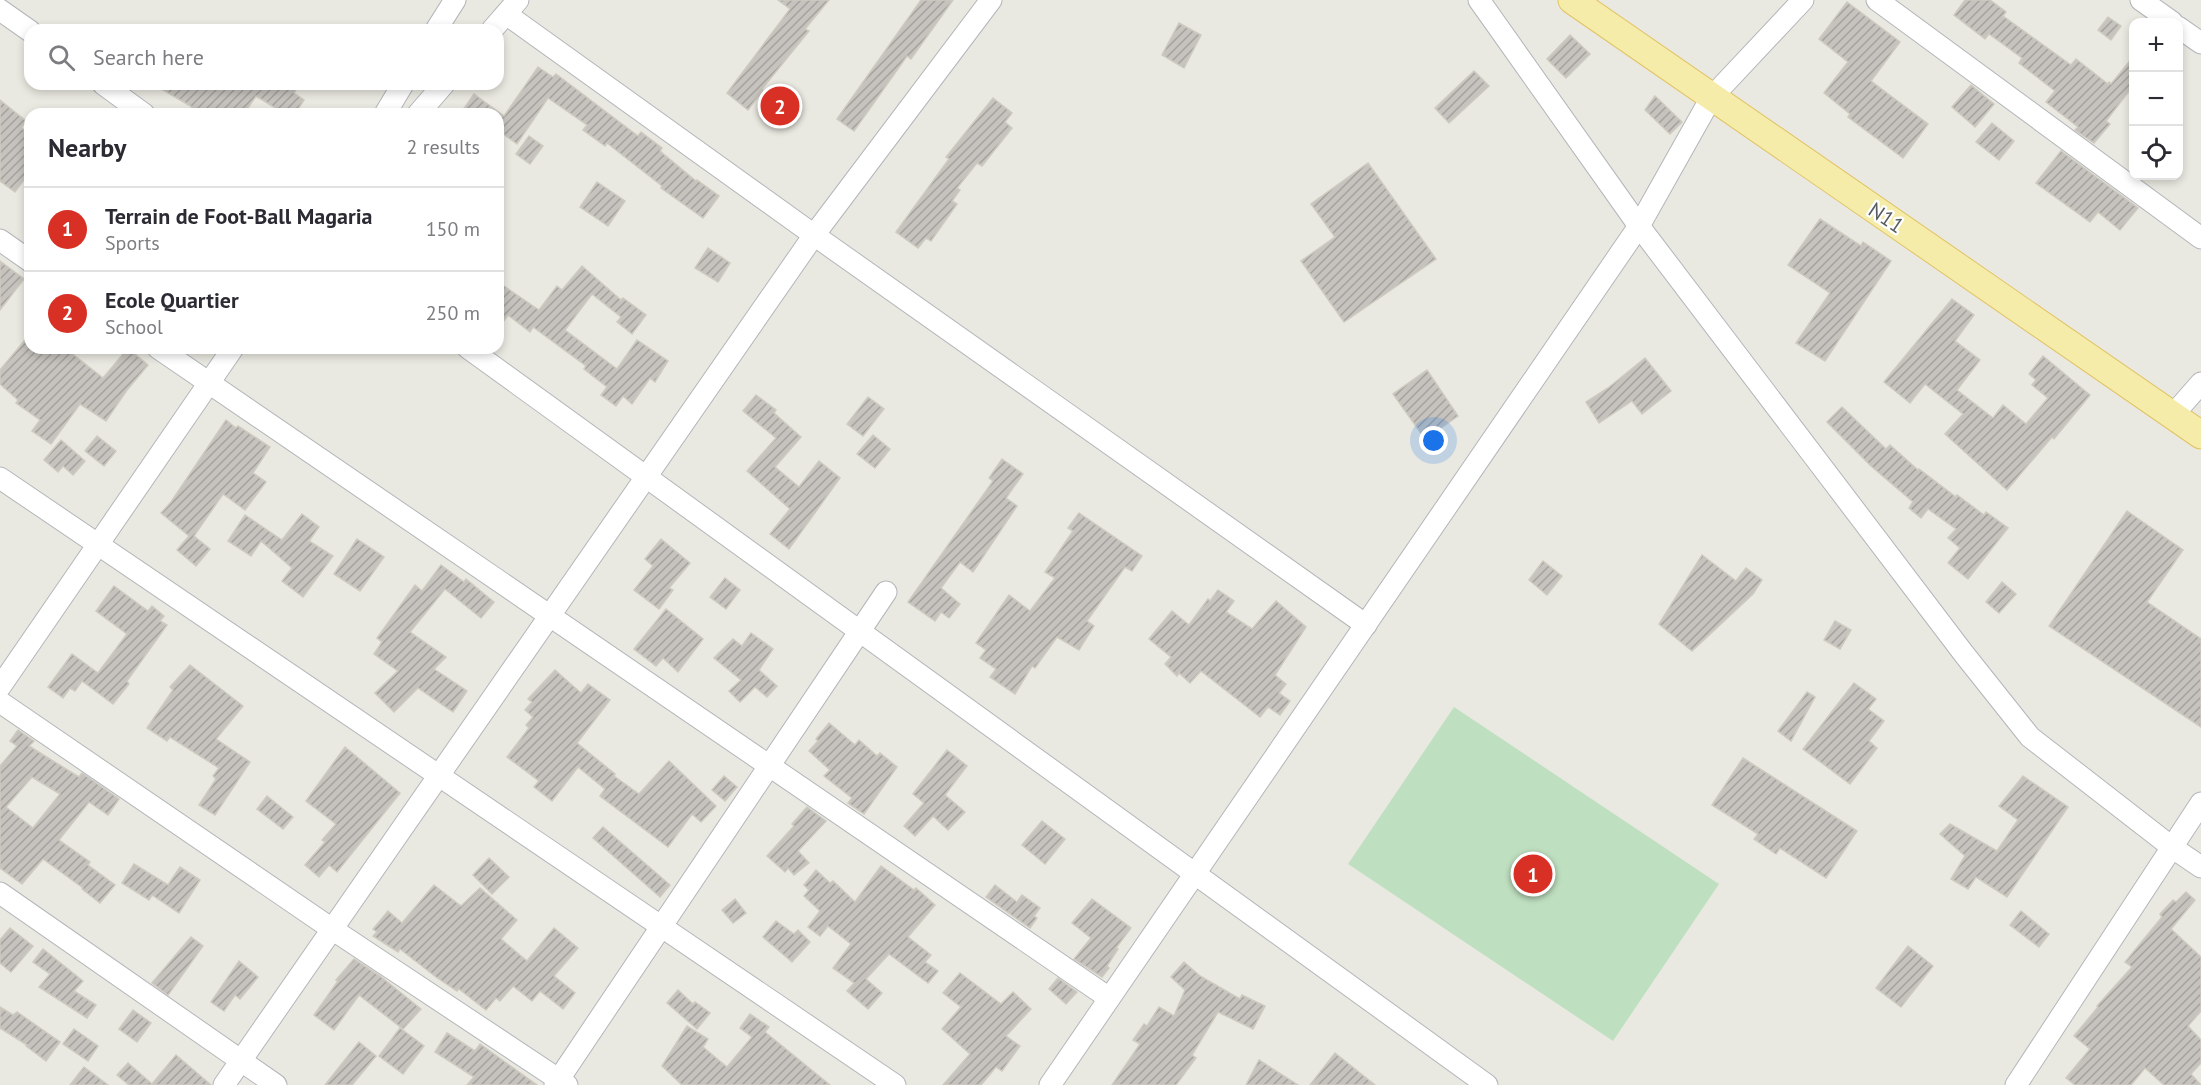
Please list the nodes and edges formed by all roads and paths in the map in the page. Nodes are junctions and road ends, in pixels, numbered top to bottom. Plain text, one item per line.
1 (455, 0) edge
2 (991, 0) edge
3 (1479, 0) edge
4 (1572, 0) edge
5 (1803, 0) edge
6 (1877, 0) edge
7 (2141, 0) edge
8 (512, 7) edge
9 (0, 10) edge
10 (2166, 18) edge
11 (440, 24) edge
12 (497, 24) edge
13 (24, 27) edge
14 (2183, 30) edge
15 (2201, 43) edge
16 (111, 90) edge
17 (399, 90) edge
18 (439, 90) edge
19 (1711, 98) junction
20 (136, 108) edge
21 (389, 108) edge
22 (423, 108) edge
23 (1639, 226) junction
24 (814, 235) junction
25 (2201, 238) edge
26 (0, 240) edge
27 (24, 257) edge
28 (167, 354) edge
29 (229, 354) edge
30 (476, 354) edge
31 (209, 383) junction
32 (2201, 383) edge
33 (2173, 415) junction
34 (2201, 435) edge
35 (646, 477) junction
36 (0, 478) edge
37 (98, 545) junction
38 (886, 592) dead end
39 (550, 615) junction
40 (1366, 625) junction
41 (858, 630) junction
42 (0, 687) edge
43 (0, 702) edge
44 (770, 766) junction
45 (439, 775) junction
46 (2201, 802) edge
47 (2172, 848) junction
48 (2201, 867) edge
49 (1195, 874) junction
50 (0, 893) edge
51 (662, 927) junction
52 (332, 929) junction
53 (1109, 998) junction
54 (241, 1061) junction
55 (560, 1083) edge
56 (224, 1085) edge
57 (276, 1085) edge
58 (895, 1085) edge
59 (1050, 1085) edge
60 (1487, 1085) edge
61 (2016, 1085) edge

1 - 11 street
2 - 24 street
3 - 23 street
4 - 19 main road, N11
5 - 19 street
6 - 25 street
7 - 10 street
8 - 12 street
8 - 24 street
9 - 13 street
14 - 15 street
16 - 20 street
17 - 21 street
18 - 22 street
19 - 23 street
19 - 33 main road, N11
23 - 40 street
23 - 47 street
24 - 35 street
24 - 40 street
26 - 27 street
28 - 31 street
29 - 31 street
30 - 35 street
31 - 37 street
31 - 39 street
32 - 33 street
33 - 34 main road, N11
35 - 39 street
35 - 41 street
36 - 37 street
37 - 42 street
37 - 45 street
38 - 41 street
39 - 44 street
39 - 45 street
40 - 49 street
41 - 44 street
41 - 49 street
43 - 52 street
44 - 51 street
44 - 53 street
45 - 51 street
45 - 52 street
46 - 47 street
47 - 48 street
47 - 61 street
49 - 53 street
49 - 60 street
50 - 54 street
51 - 55 street
51 - 58 street
52 - 54 street
52 - 55 street
53 - 59 street
54 - 56 street
54 - 57 street

